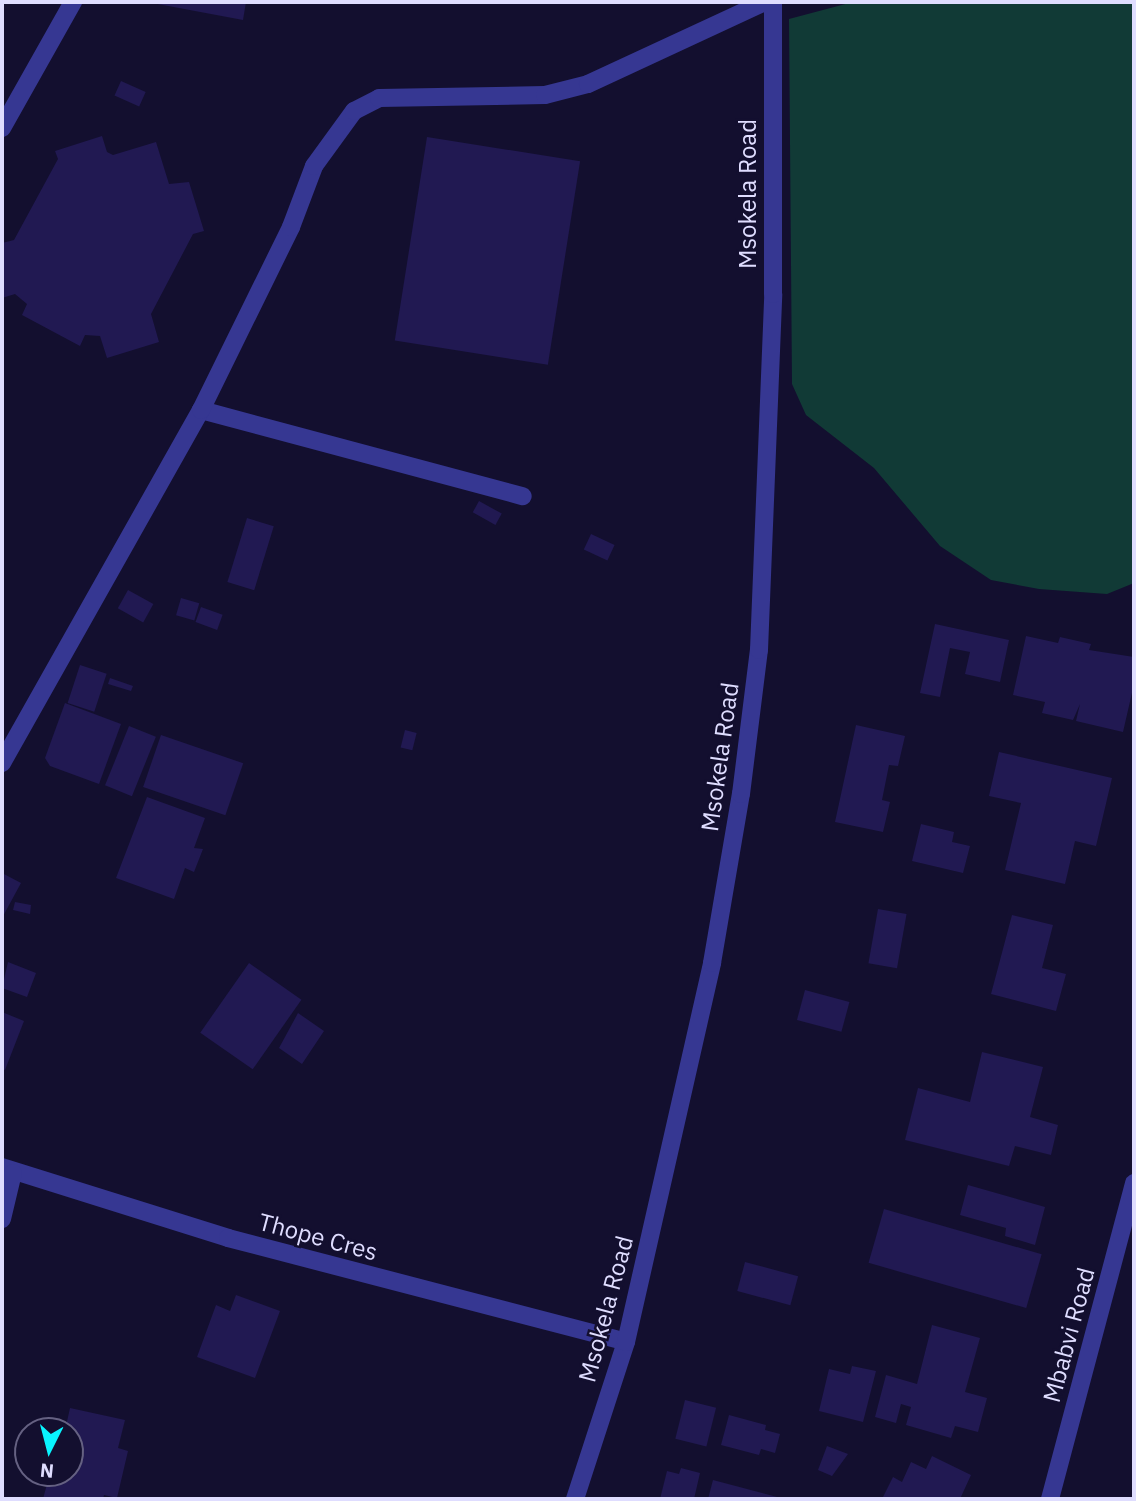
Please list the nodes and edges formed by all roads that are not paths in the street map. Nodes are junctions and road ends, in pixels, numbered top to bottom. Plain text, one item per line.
1 (74, 2) edge
2 (765, 2) edge
3 (773, 2) edge
4 (2, 128) edge
5 (201, 410) junction
6 (523, 496) dead end
7 (2, 763) edge
8 (8, 1170) edge
9 (1134, 1182) edge
10 (2, 1219) edge
11 (626, 1342) junction
12 (575, 1499) edge
13 (1050, 1499) edge

1 - 4 street
2 - 5 street
3 - 11 street, Msokela Road
5 - 6 street
5 - 7 street
8 - 10 street
8 - 11 street, Thope Cres
9 - 13 street, Mbabvi Road
11 - 12 street, Msokela Road

